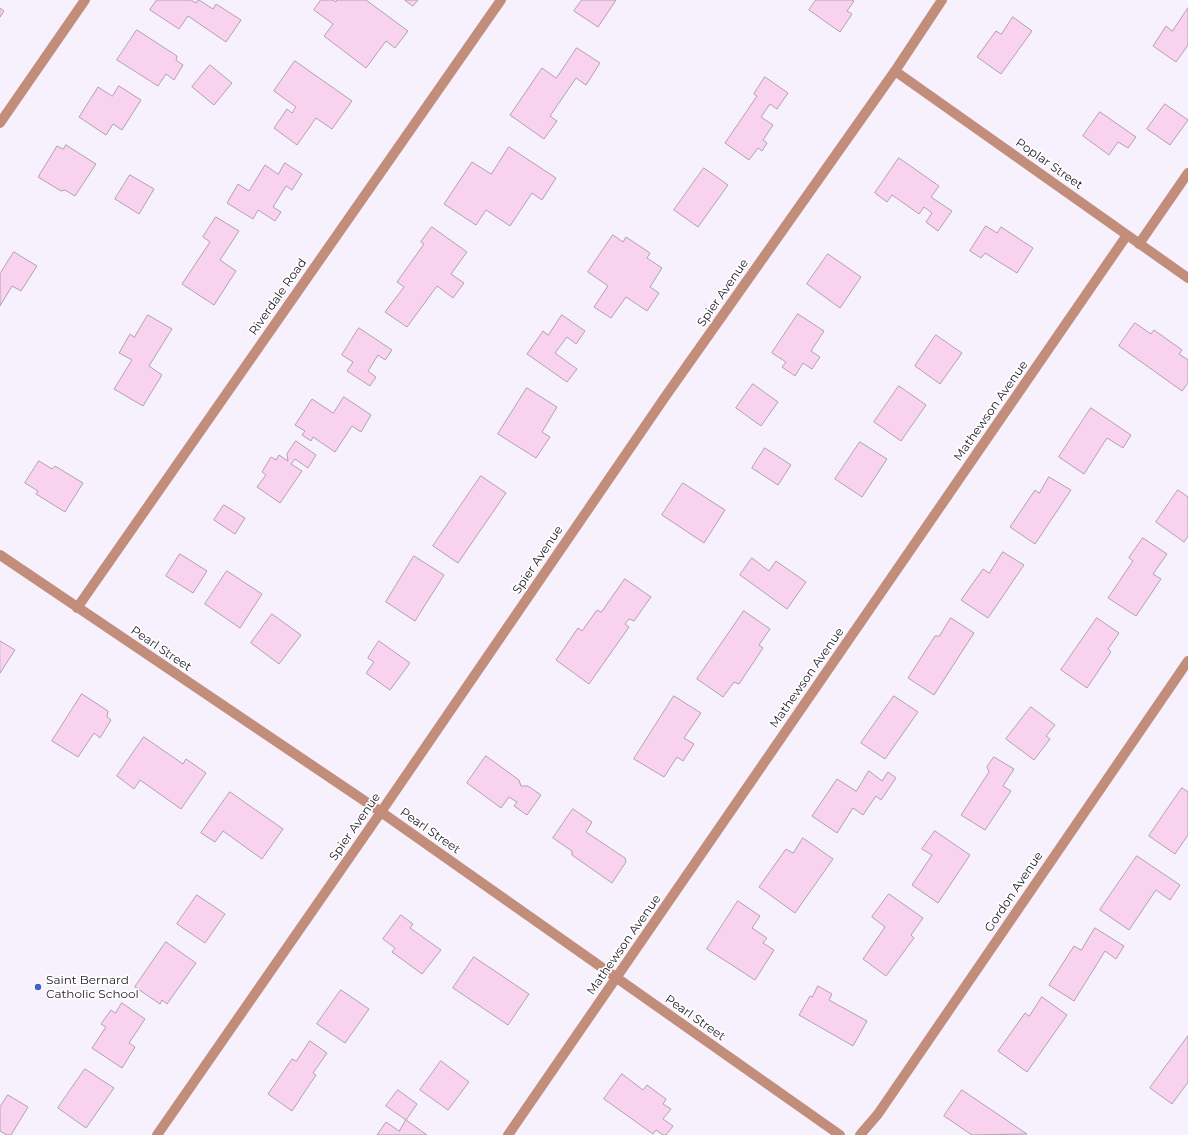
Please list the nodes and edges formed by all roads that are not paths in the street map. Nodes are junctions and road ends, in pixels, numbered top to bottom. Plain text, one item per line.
1 (85, 0) edge
2 (501, 0) edge
3 (942, 0) edge
4 (895, 71) junction
5 (0, 123) edge
6 (1188, 173) edge
7 (1127, 235) junction
8 (1139, 244) junction
9 (1188, 278) edge
10 (0, 555) edge
11 (77, 608) junction
12 (1188, 661) edge
13 (381, 812) junction
14 (616, 979) junction
15 (157, 1135) edge
16 (508, 1135) edge
17 (840, 1135) edge
18 (860, 1135) edge

1 - 5 street
2 - 11 street, Riverdale Road
3 - 4 street, Spier Avenue
4 - 7 street, Poplar Street
4 - 13 street, Spier Avenue
6 - 8 street
7 - 8 street, Poplar Street
7 - 14 street, Mathewson Avenue
8 - 9 street, Poplar Street
10 - 11 street, Pearl Street
11 - 13 street, Pearl Street
12 - 18 street, Gordon Avenue
13 - 14 street, Pearl Street
13 - 15 street, Spier Avenue
14 - 16 street, Mathewson Avenue
14 - 17 street, Pearl Street

